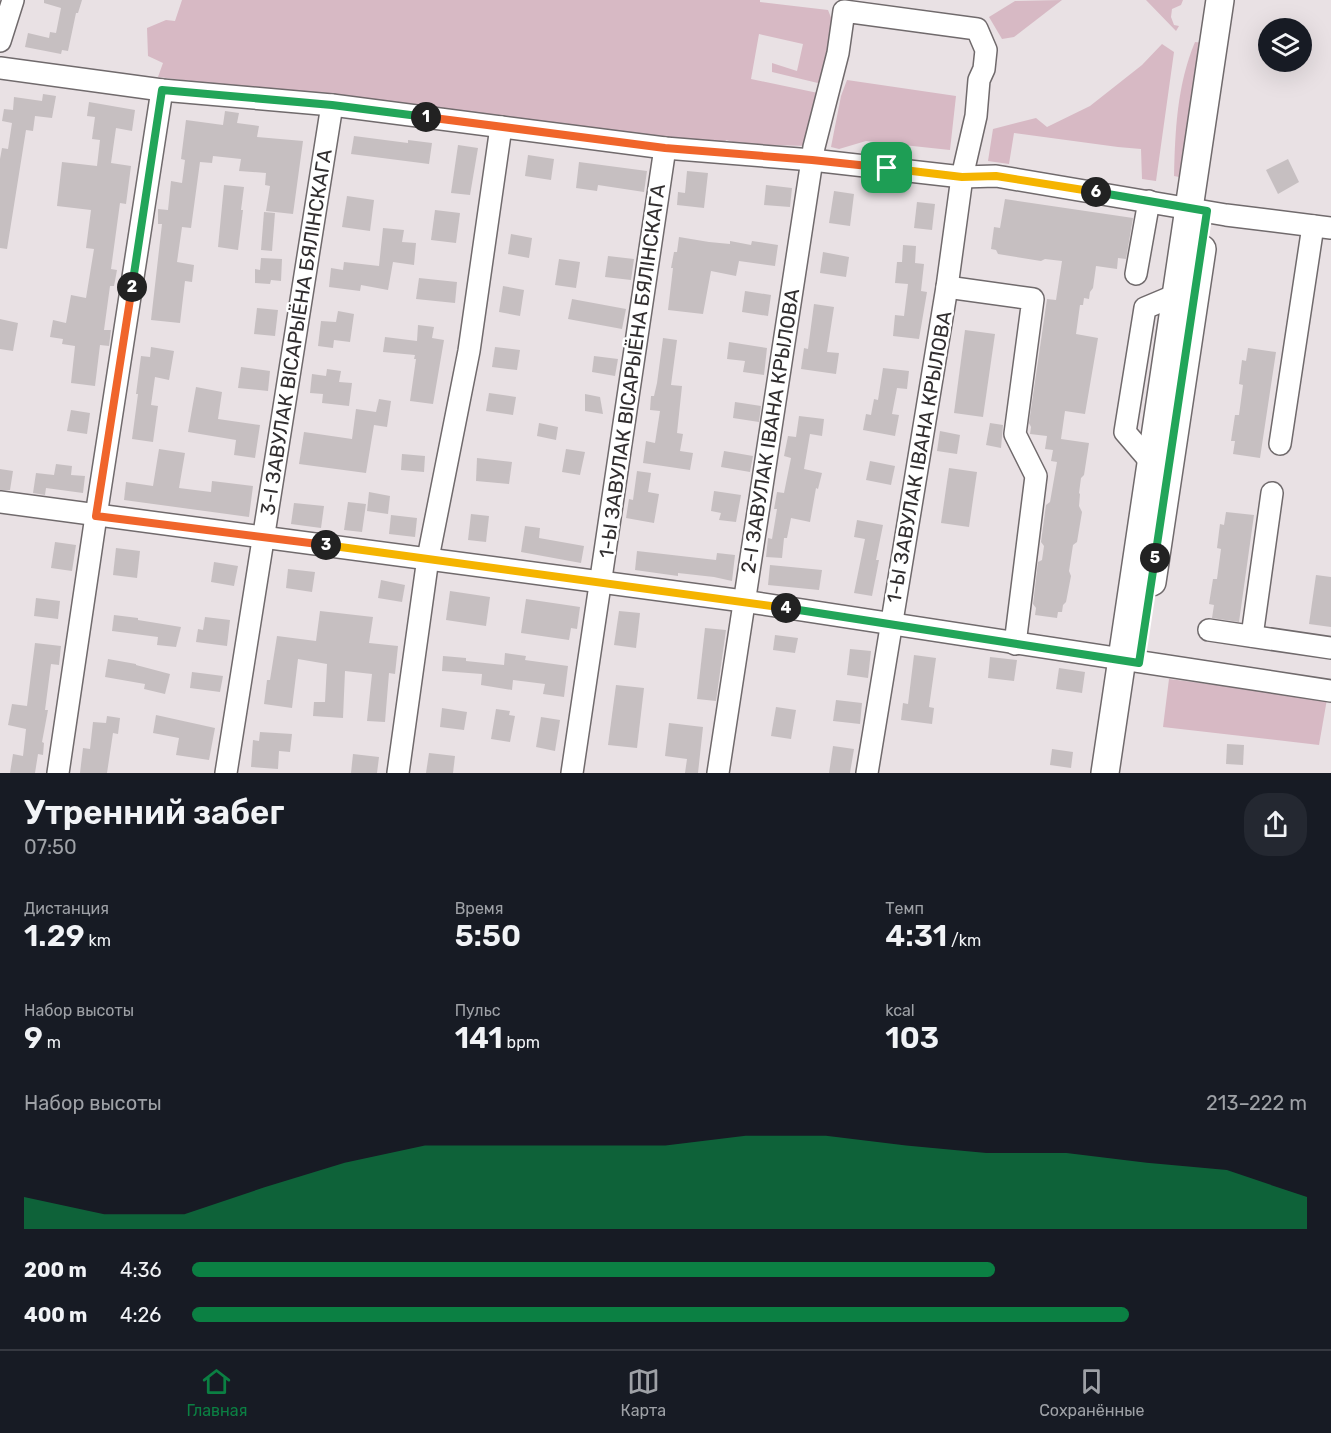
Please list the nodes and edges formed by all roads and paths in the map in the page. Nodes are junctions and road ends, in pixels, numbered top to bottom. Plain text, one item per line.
1 (13, 0) edge
2 (1220, 0) edge
3 (1238, 0) edge
4 (0, 41) edge
5 (0, 68) edge
6 (162, 90) junction
7 (332, 105) junction
8 (501, 127) junction
9 (665, 148) junction
10 (812, 160) junction
11 (962, 177) junction
12 (1149, 201) junction
13 (1198, 209) junction
14 (1322, 227) edge
15 (1136, 274) dead end
16 (947, 287) junction
17 (1281, 444) dead end
18 (1272, 493) dead end
19 (0, 502) edge
20 (96, 516) junction
21 (264, 537) junction
22 (428, 558) junction
23 (601, 582) junction
24 (743, 601) junction
25 (891, 624) junction
26 (1209, 630) dead end
27 (1252, 636) junction
28 (1015, 644) junction
29 (1331, 648) edge
30 (1130, 662) junction
31 (1331, 692) edge
32 (58, 773) edge
33 (226, 773) edge
34 (398, 773) edge
35 (572, 773) edge
36 (718, 773) edge
37 (867, 773) edge
38 (1105, 773) edge
39 (1124, 773) edge

1 - 4 street
2 - 13 main road
3 - 13 main road
5 - 6 street
6 - 7 street
6 - 20 street
7 - 8 street
7 - 21 street, 3-І ЗАВУЛАК ВІСАРЫЁНА БЯЛІНСКАГА
8 - 9 street
8 - 22 street
9 - 10 street
9 - 23 street, 1-Ы ЗАВУЛАК ВІСАРЫЁНА БЯЛІНСКАГА
10 - 11 street
10 - 11 street, 2-І ЗАВУЛАК ІВАНА КРЫЛОВА
10 - 24 street, 2-І ЗАВУЛАК ІВАНА КРЫЛОВА
11 - 12 street
11 - 16 street, 1-Ы ЗАВУЛАК ІВАНА КРЫЛОВА
12 - 13 street
12 - 15 street
13 - 14 street
13 - 30 main road
13 - 30 main road
14 - 17 street
16 - 25 street, 1-Ы ЗАВУЛАК ІВАНА КРЫЛОВА
16 - 28 street
18 - 27 street
19 - 20 street
20 - 21 street
20 - 32 street
21 - 22 street
21 - 33 street, 3-І ЗАВУЛАК ВІСАРЫЁНА БЯЛІНСКАГА
22 - 23 street
22 - 34 street
23 - 24 street
23 - 35 street, 1-Ы ЗАВУЛАК ВІСАРЫЁНА БЯЛІНСКАГА
24 - 25 street
24 - 36 street, 2-І ЗАВУЛАК ІВАНА КРЫЛОВА
25 - 28 street
25 - 37 street, 1-Ы ЗАВУЛАК ІВАНА КРЫЛОВА
26 - 27 street
27 - 29 street
28 - 30 street
30 - 31 street
30 - 38 main road
30 - 39 main road

